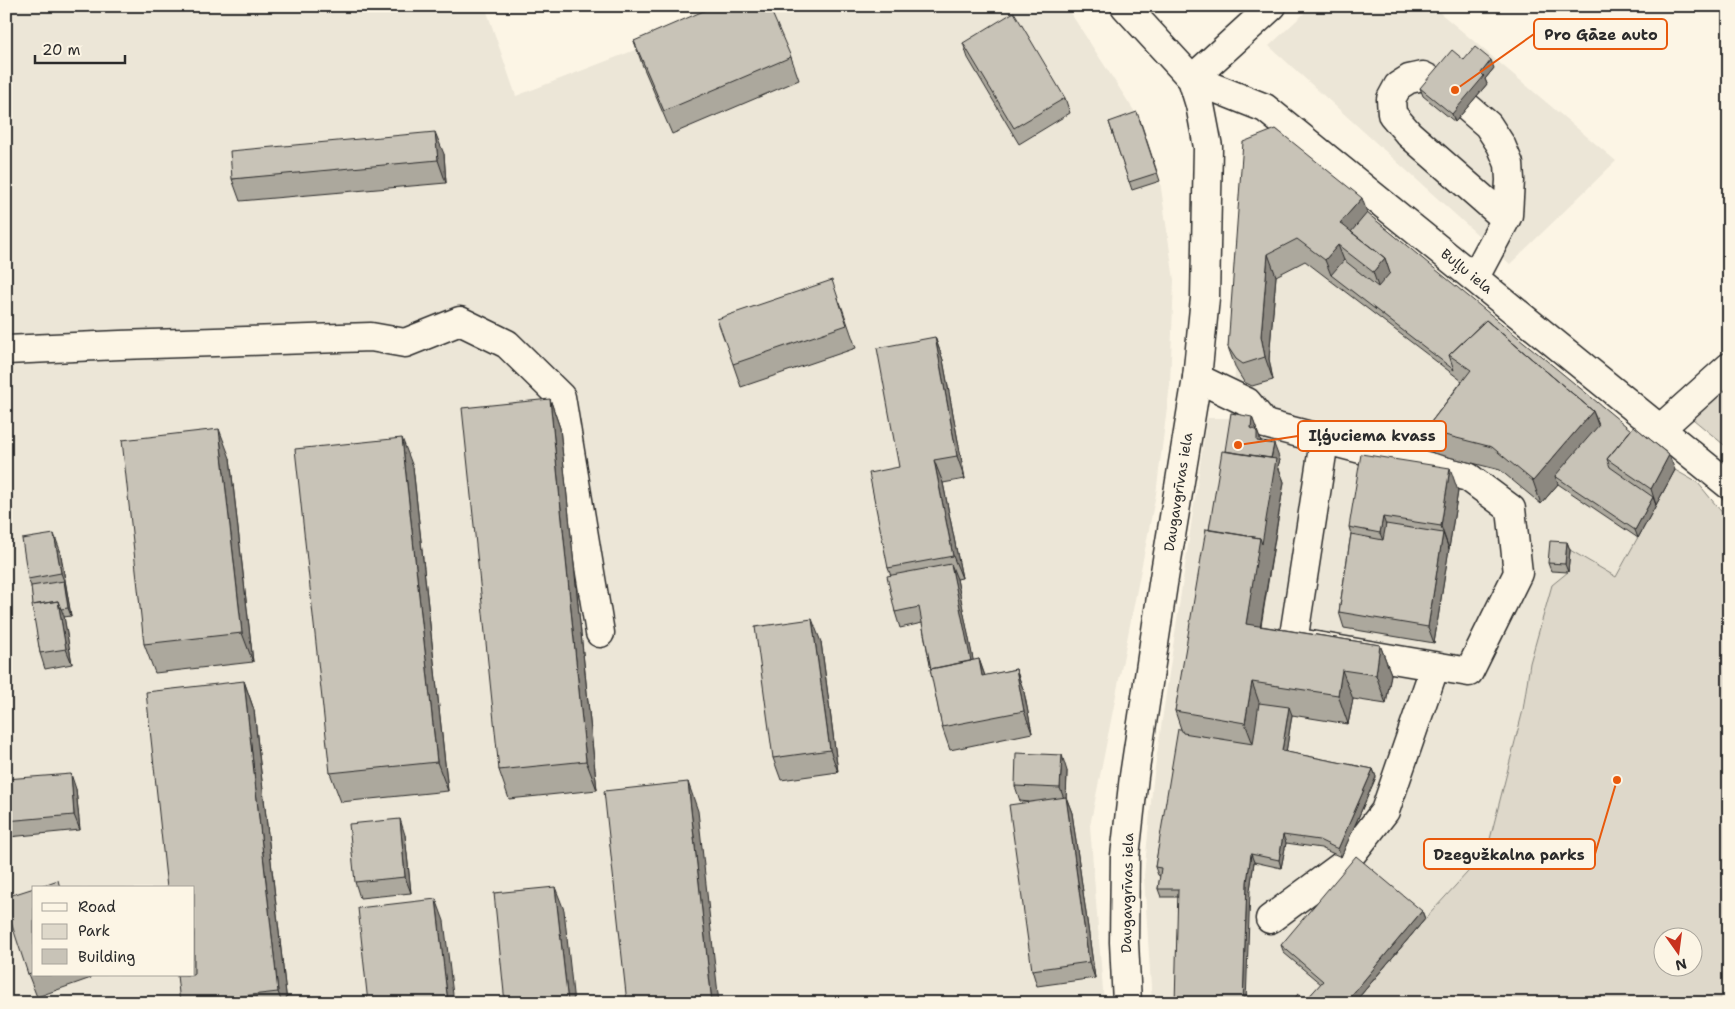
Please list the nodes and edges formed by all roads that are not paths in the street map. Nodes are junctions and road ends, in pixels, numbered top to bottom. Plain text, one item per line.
1 (1125, 6) edge
2 (1272, 6) edge
3 (1192, 80) junction
4 (1435, 82) edge
5 (1467, 107) edge
6 (1506, 219) junction
7 (1475, 278) junction
8 (6, 350) edge
9 (1729, 367) edge
10 (1197, 378) junction
11 (1660, 428) junction
12 (1324, 441) junction
13 (1729, 485) edge
14 (600, 633) dead end
15 (1435, 666) junction
16 (1270, 918) dead end
17 (1128, 1003) edge

1 - 3 main road, Daugavgrīvas iela
2 - 3 main road
3 - 7 main road, Buļļu iela
3 - 10 main road, Daugavgrīvas iela
4 - 6 main road
5 - 6 main road
6 - 7 main road
7 - 11 main road, Buļļu iela
8 - 14 main road
9 - 11 main road
10 - 12 main road
10 - 17 main road, Daugavgrīvas iela
11 - 13 main road, Buļļu iela
12 - 15 main road
12 - 15 main road
15 - 16 main road

